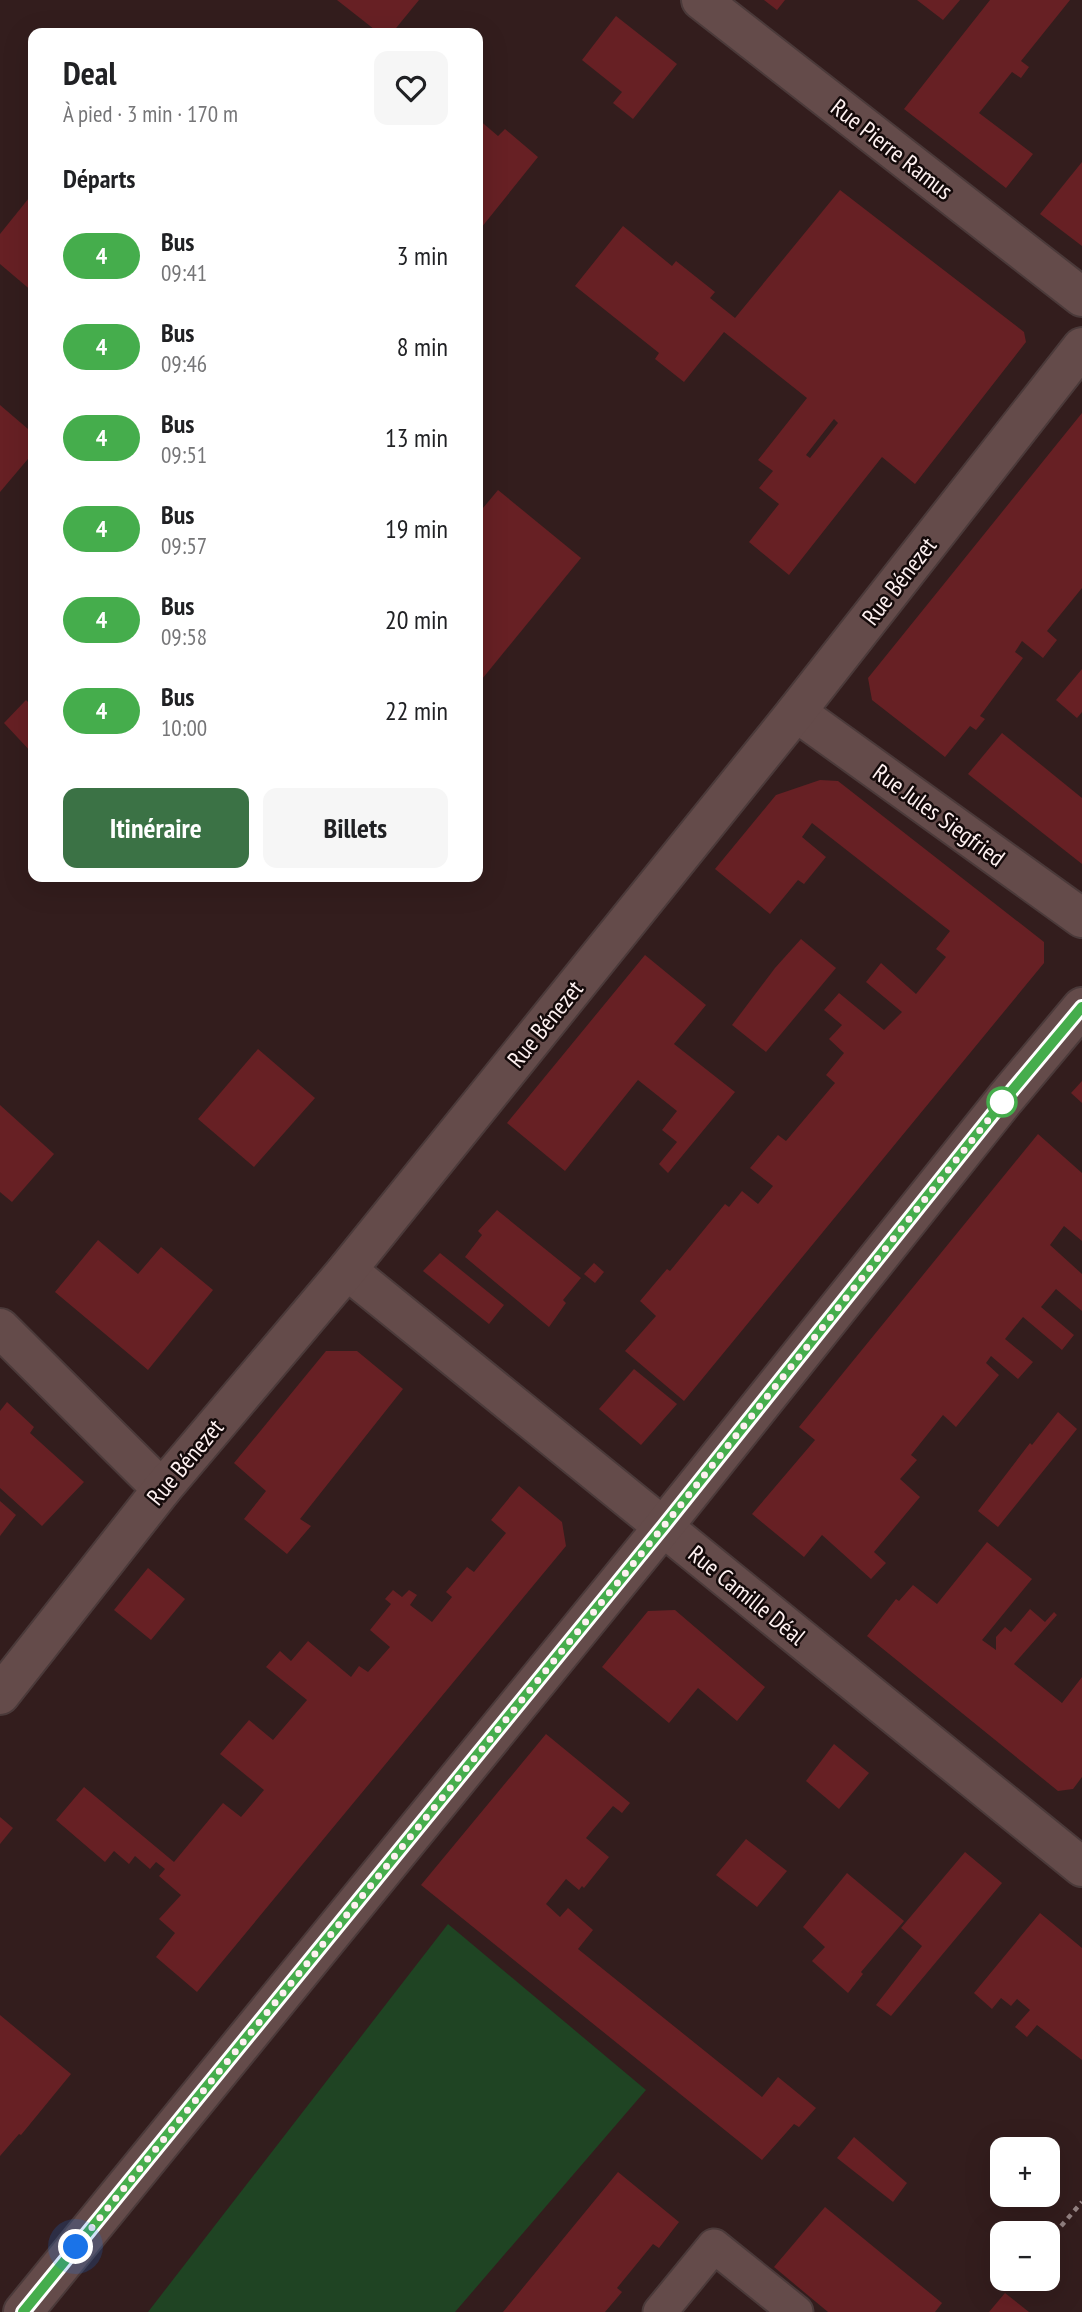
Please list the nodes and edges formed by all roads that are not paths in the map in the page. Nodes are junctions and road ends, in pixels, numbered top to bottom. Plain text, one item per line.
1 (701, 0) edge
2 (1082, 297) edge
3 (1082, 347) edge
4 (796, 712) junction
5 (1082, 918) edge
6 (1082, 1007) edge
7 (347, 1270) junction
8 (0, 1328) edge
9 (162, 1489) junction
10 (663, 1527) junction
11 (0, 1695) edge
12 (1079, 1858) edge
13 (23, 2312) edge
14 (660, 2312) edge
15 (796, 2312) edge

1 - 2 street, Rue Pierre Ramus
3 - 4 street, Rue Bénezet
4 - 5 street, Rue Jules Siegfried
4 - 7 street, Rue Bénezet
6 - 10 street
7 - 9 street, Rue Bénezet
7 - 10 street, Rue Camille Déal
8 - 9 street
9 - 11 street, Rue Bénezet
10 - 12 street, Rue Camille Déal
10 - 13 street
14 - 15 lane

